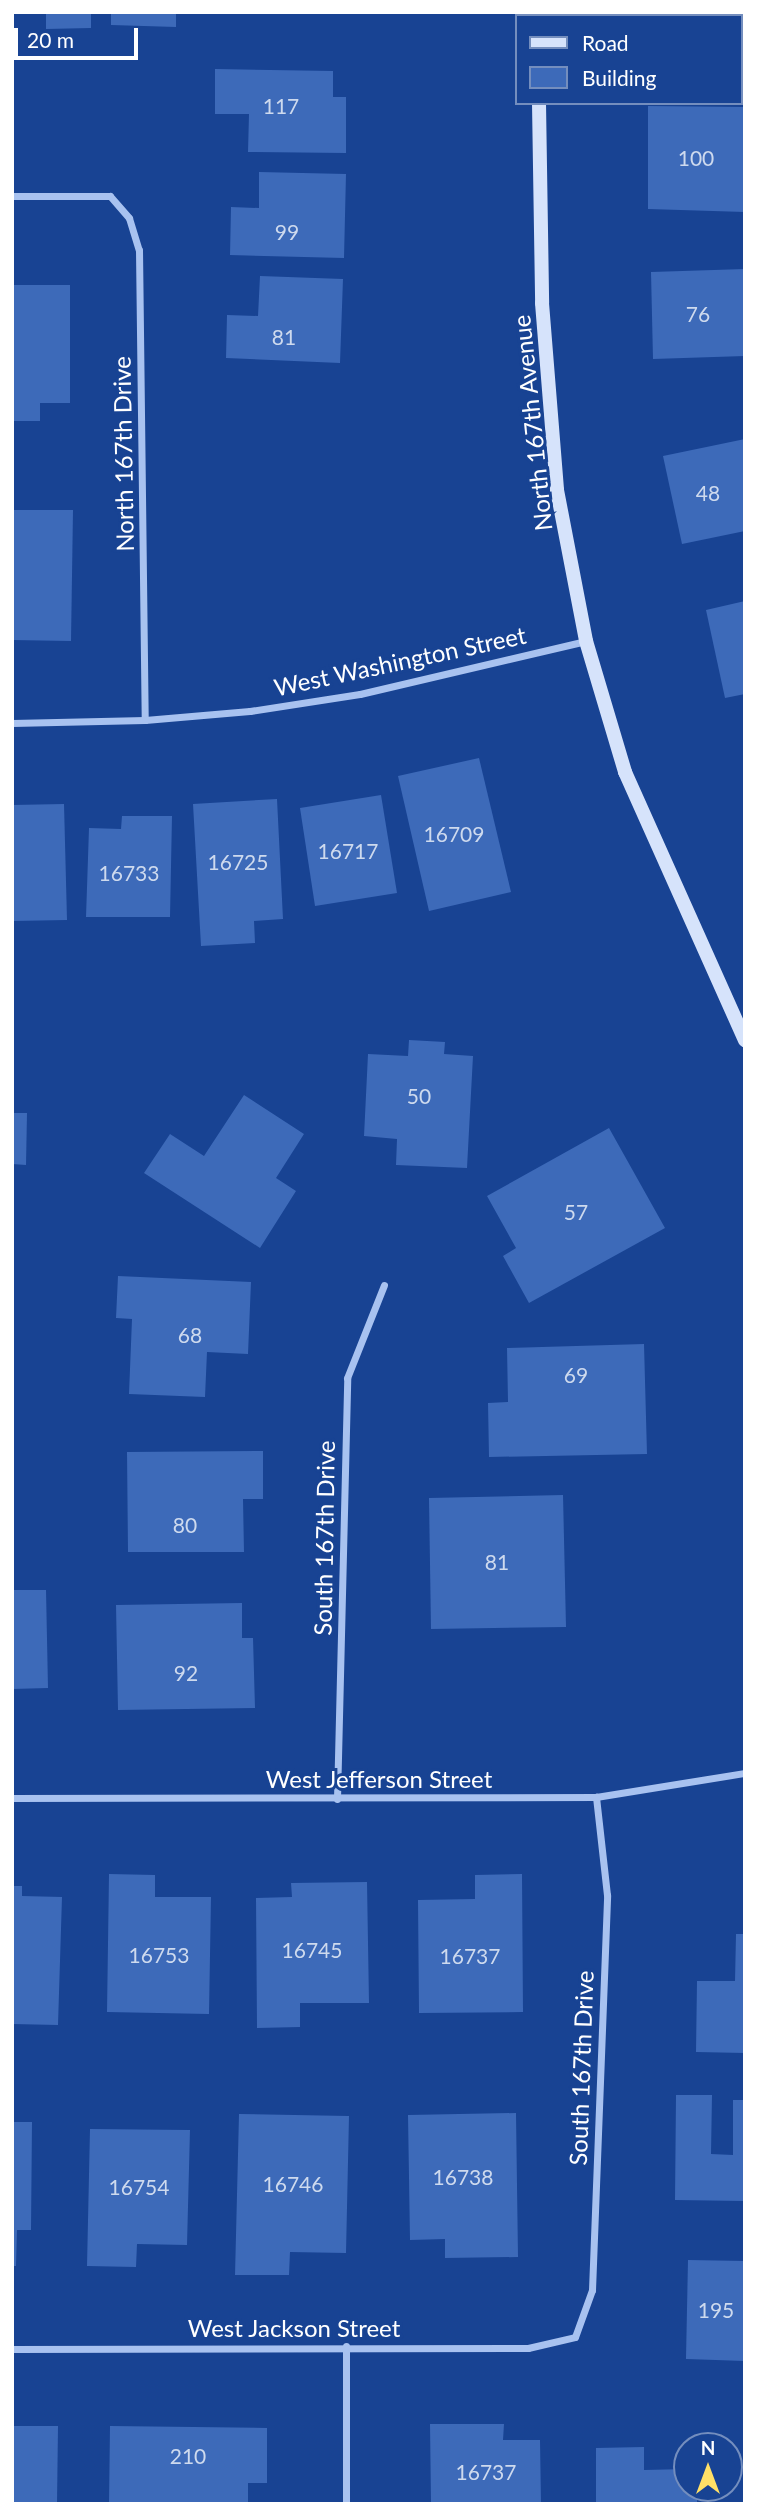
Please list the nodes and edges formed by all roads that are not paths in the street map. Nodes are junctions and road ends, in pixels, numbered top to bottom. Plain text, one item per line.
1 (539, 105) edge
2 (12, 195) edge
3 (586, 640) junction
4 (145, 720) junction
5 (12, 723) edge
6 (745, 1040) edge
7 (384, 1285) dead end
8 (745, 1773) edge
9 (596, 1797) junction
10 (12, 1798) edge
11 (337, 1799) junction
12 (575, 2337) joint
13 (346, 2346) junction
14 (12, 2349) edge
15 (346, 2504) edge

1 - 3 street, North 167th Avenue
2 - 4 street, North 167th Drive
3 - 4 street, West Washington Street
3 - 6 street, North 167th Avenue
4 - 5 street, West Washington Street
7 - 11 street, South 167th Drive
8 - 9 street, West Jefferson Street
9 - 11 street, West Jefferson Street
9 - 12 street, South 167th Drive
10 - 11 street, West Jefferson Street
12 - 13 street, West Jackson Street
13 - 14 street, West Jackson Street
13 - 15 street

